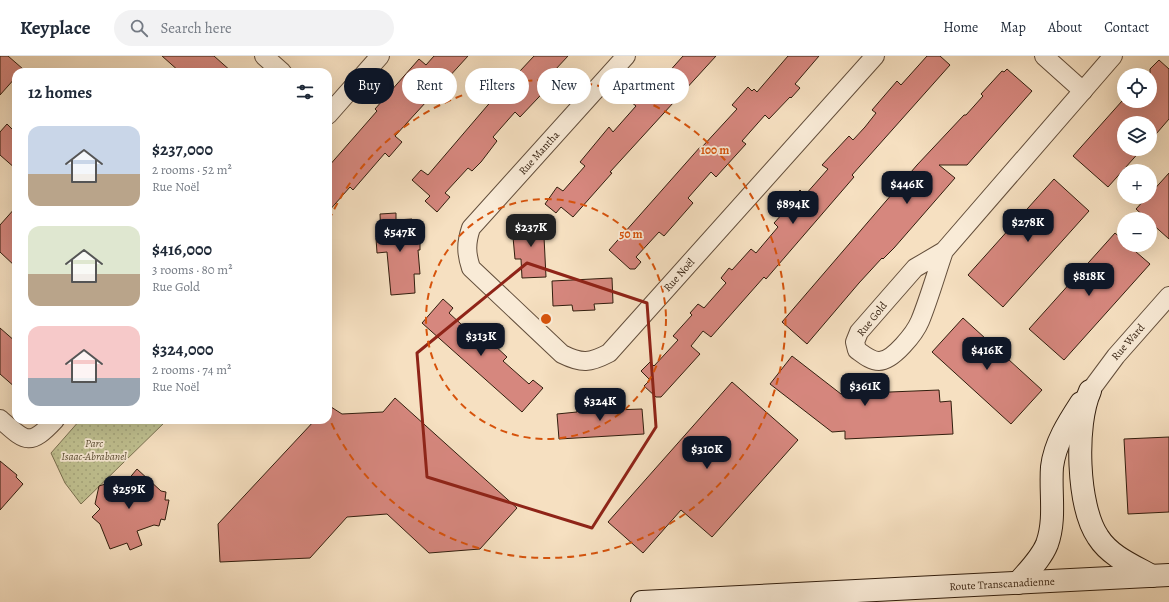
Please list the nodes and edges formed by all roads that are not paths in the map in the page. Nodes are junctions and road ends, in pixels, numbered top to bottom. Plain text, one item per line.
1 (264, 56) edge
2 (380, 56) edge
3 (626, 56) edge
4 (875, 56) edge
5 (1044, 56) edge
6 (1113, 56) edge
7 (278, 68) edge
8 (1083, 91) junction
9 (332, 110) edge
10 (944, 251) junction
11 (467, 256) joint
12 (1169, 296) edge
13 (1090, 391) junction
14 (0, 419) edge
15 (51, 424) edge
16 (1160, 575) edge
17 (1018, 583) junction
18 (642, 602) edge

1 - 7 street
2 - 9 street
3 - 11 street, Rue Mantha
4 - 11 street, Rue Noël
5 - 8 street
6 - 8 street, Rue Gold
8 - 10 street, Rue Gold
10 - 10 street, Rue Gold
12 - 13 street, Rue Ward
13 - 16 main road
13 - 17 main road
14 - 15 street
16 - 17 main road, Route Transcanadienne
17 - 18 main road, Route Transcanadienne

